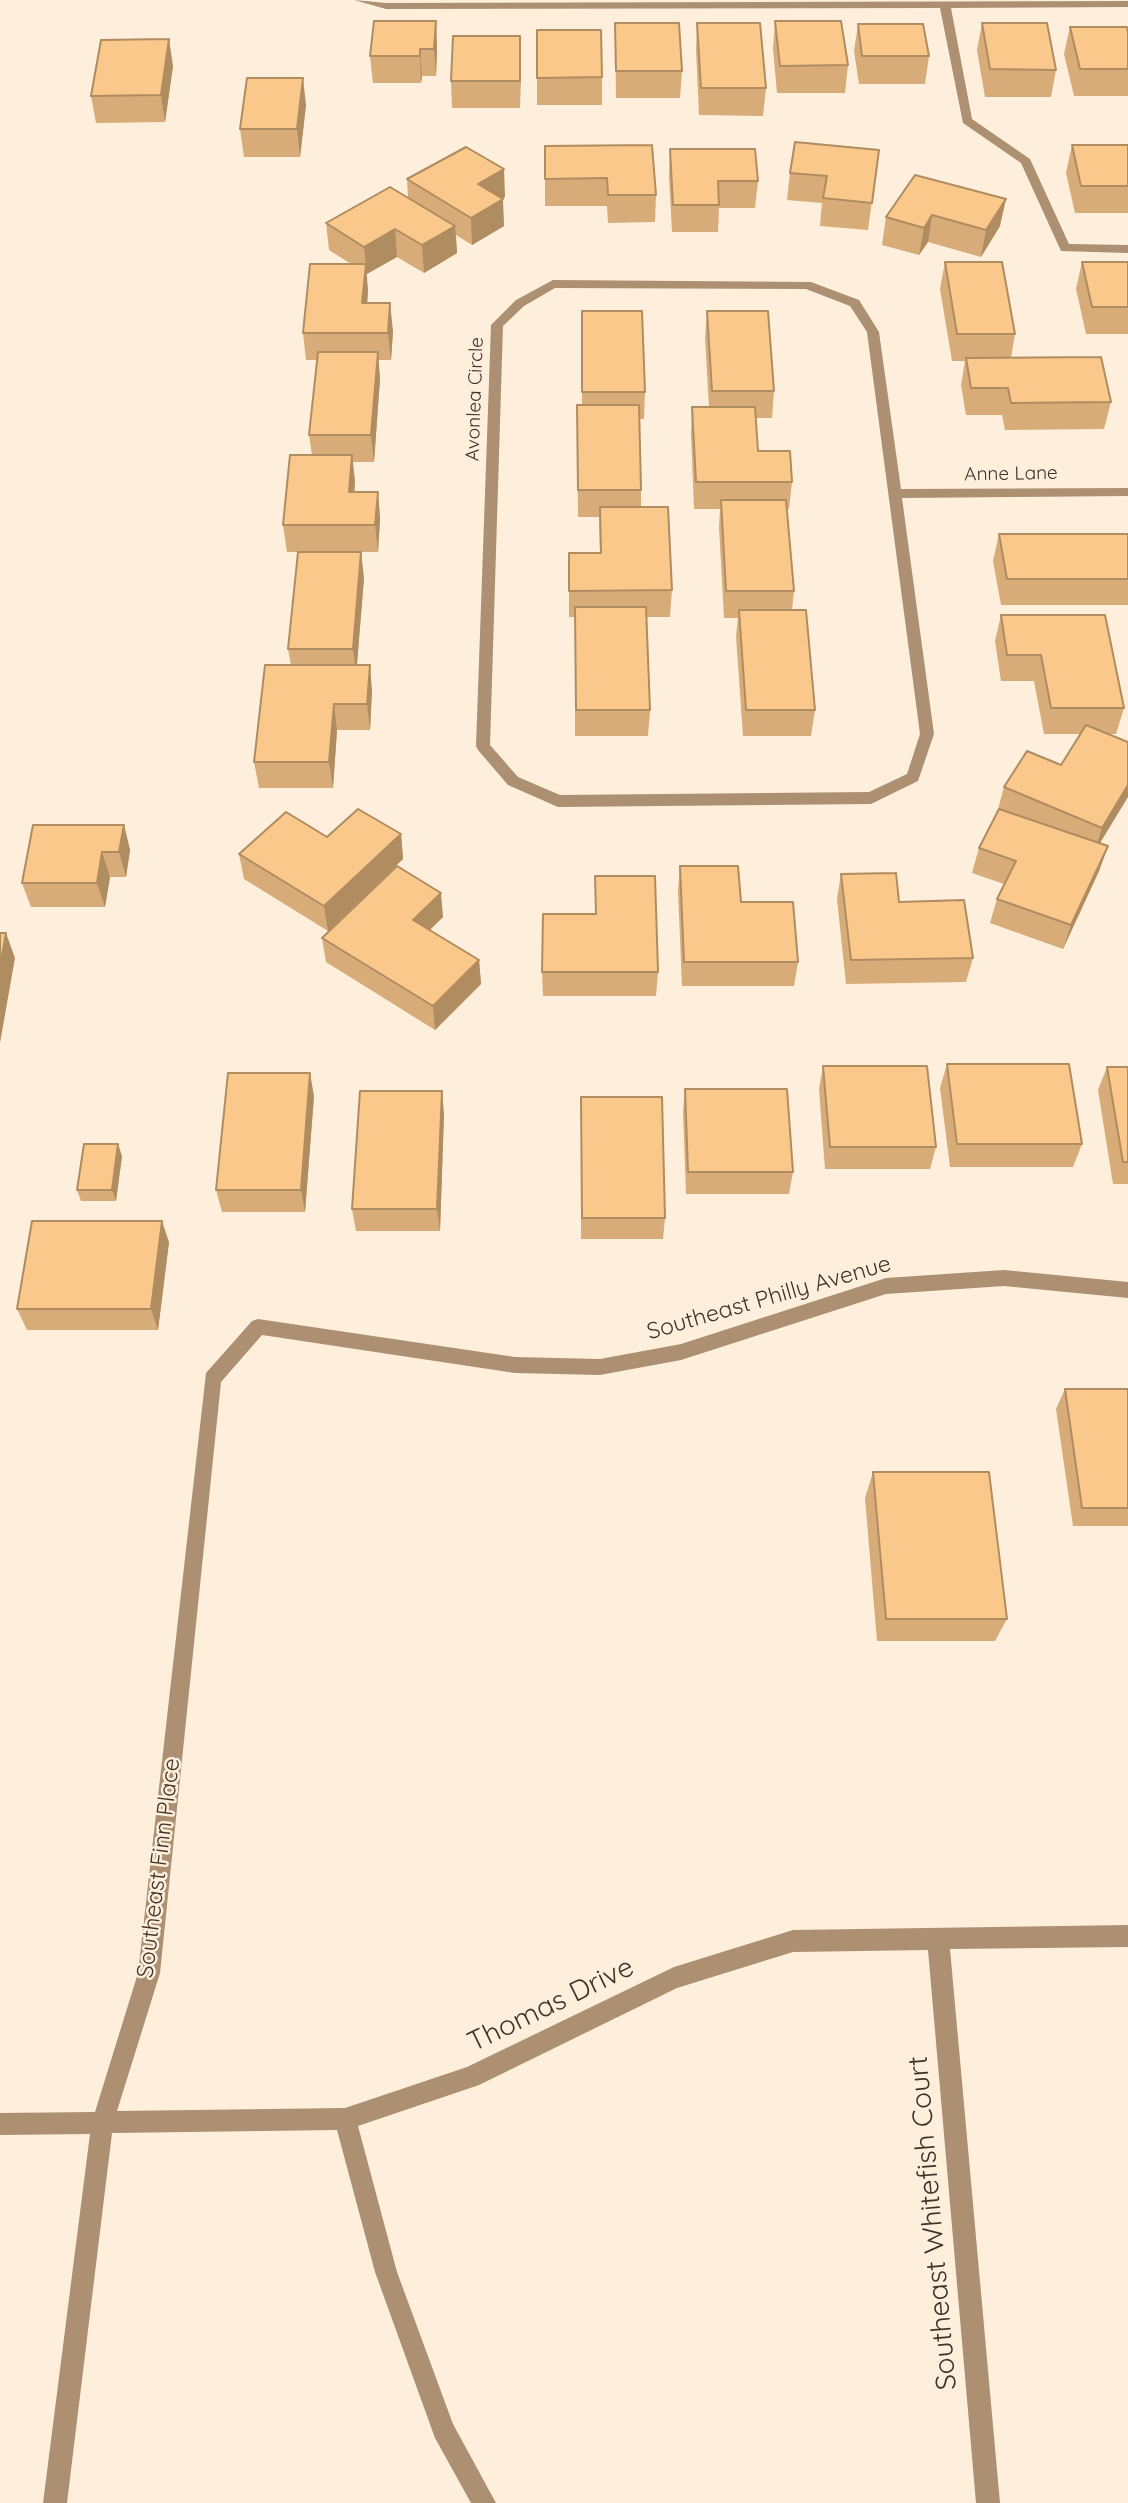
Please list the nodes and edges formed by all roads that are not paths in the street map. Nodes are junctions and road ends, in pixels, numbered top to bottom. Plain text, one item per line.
1 (359, 0) edge
2 (973, 3) edge
3 (945, 5) junction
4 (1128, 5) edge
5 (1128, 248) edge
6 (1128, 492) edge
7 (895, 494) junction
8 (1128, 1290) edge
9 (258, 1327) joint
10 (1128, 1936) edge
11 (938, 1938) junction
12 (345, 2119) junction
13 (102, 2123) junction
14 (0, 2124) edge
15 (55, 2503) edge
16 (484, 2503) edge
17 (988, 2503) edge

1 - 3 street
2 - 3 street
2 - 4 street
3 - 5 street
6 - 7 street, Anne Lane
7 - 7 street, Avonlea Circle
8 - 9 street, Southeast Philly Avenue
9 - 13 street, Southeast Finn Place
10 - 11 street, Thomas Drive
11 - 12 street, Thomas Drive
11 - 17 street, Southeast Whitefish Court
12 - 13 street, Thomas Drive
12 - 16 street
13 - 14 street, Thomas Drive
13 - 15 street, Southeast Finn Place

